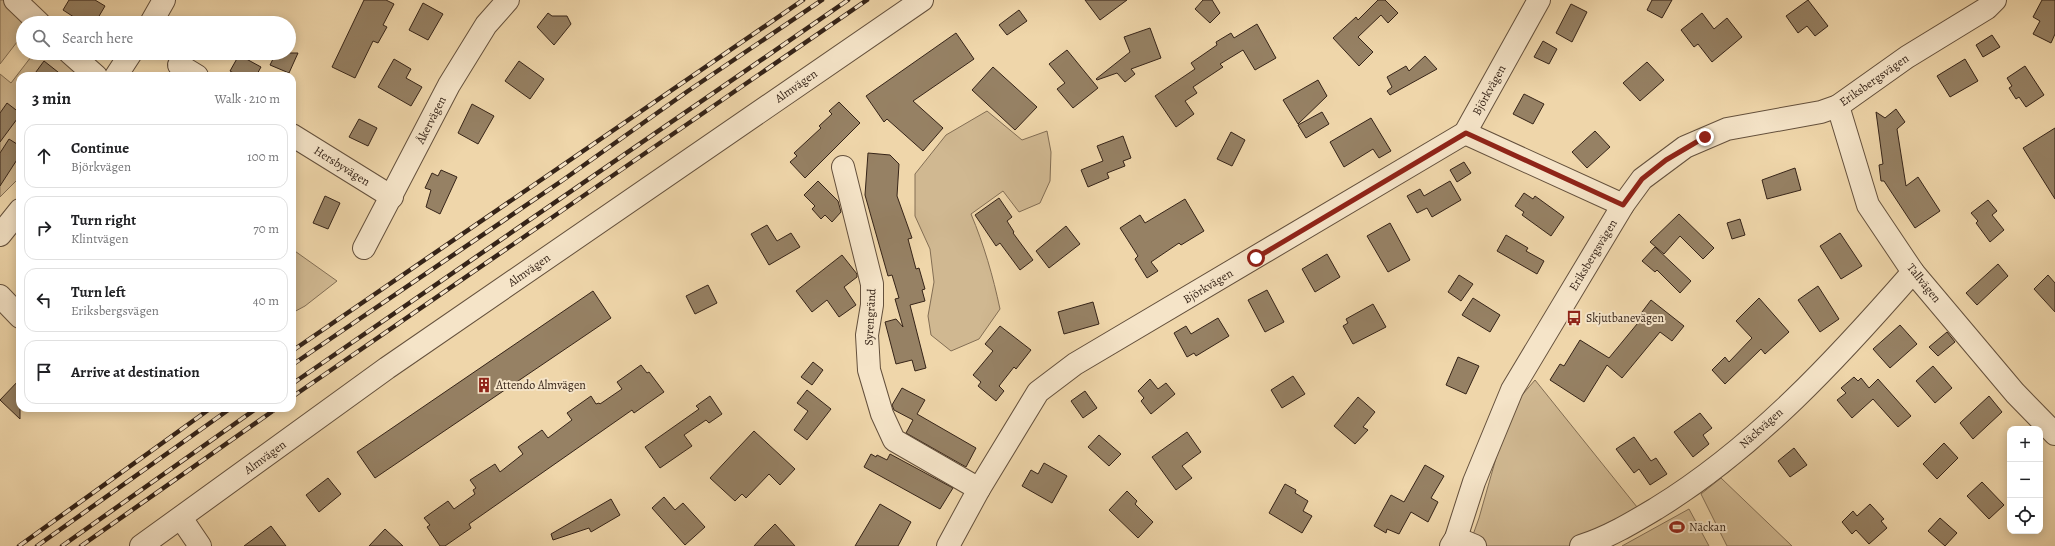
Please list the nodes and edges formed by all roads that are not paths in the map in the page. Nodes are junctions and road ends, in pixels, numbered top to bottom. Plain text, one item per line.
1 (15, 0) edge
2 (164, 0) edge
3 (508, 0) edge
4 (922, 0) edge
5 (1540, 0) edge
6 (1995, 0) edge
7 (31, 16) edge
8 (155, 16) edge
9 (78, 60) edge
10 (126, 60) edge
11 (91, 72) edge
12 (119, 72) edge
13 (1838, 106) junction
14 (1466, 133) junction
15 (296, 137) edge
16 (843, 167) dead end
17 (392, 197) junction
18 (1623, 205) junction
19 (16, 215) edge
20 (0, 234) edge
21 (364, 248) dead end
22 (1913, 272) junction
23 (0, 296) edge
24 (16, 313) edge
25 (2055, 434) edge
26 (979, 489) junction
27 (181, 518) junction
28 (1461, 543) edge
29 (141, 546) edge
30 (200, 546) edge
31 (948, 546) edge
32 (1581, 546) edge

1 - 7 street
2 - 8 street
3 - 17 street, Åkervägen
4 - 27 street, Almvägen
5 - 14 street, Björkvägen
6 - 13 street, Eriksbergsvägen
9 - 11 street
10 - 12 street
13 - 18 street, Eriksbergsvägen
13 - 22 street, Tallvägen
14 - 18 street
14 - 26 street, Björkvägen
15 - 17 street, Hersbyvägen
16 - 26 street, Syrengränd
17 - 21 street, Åkervägen
18 - 28 street, Eriksbergsvägen
19 - 20 street
22 - 25 street, Tallvägen
22 - 32 street, Näckvägen
23 - 24 street
26 - 31 street, Björkvägen
27 - 29 street, Almvägen
27 - 30 street

